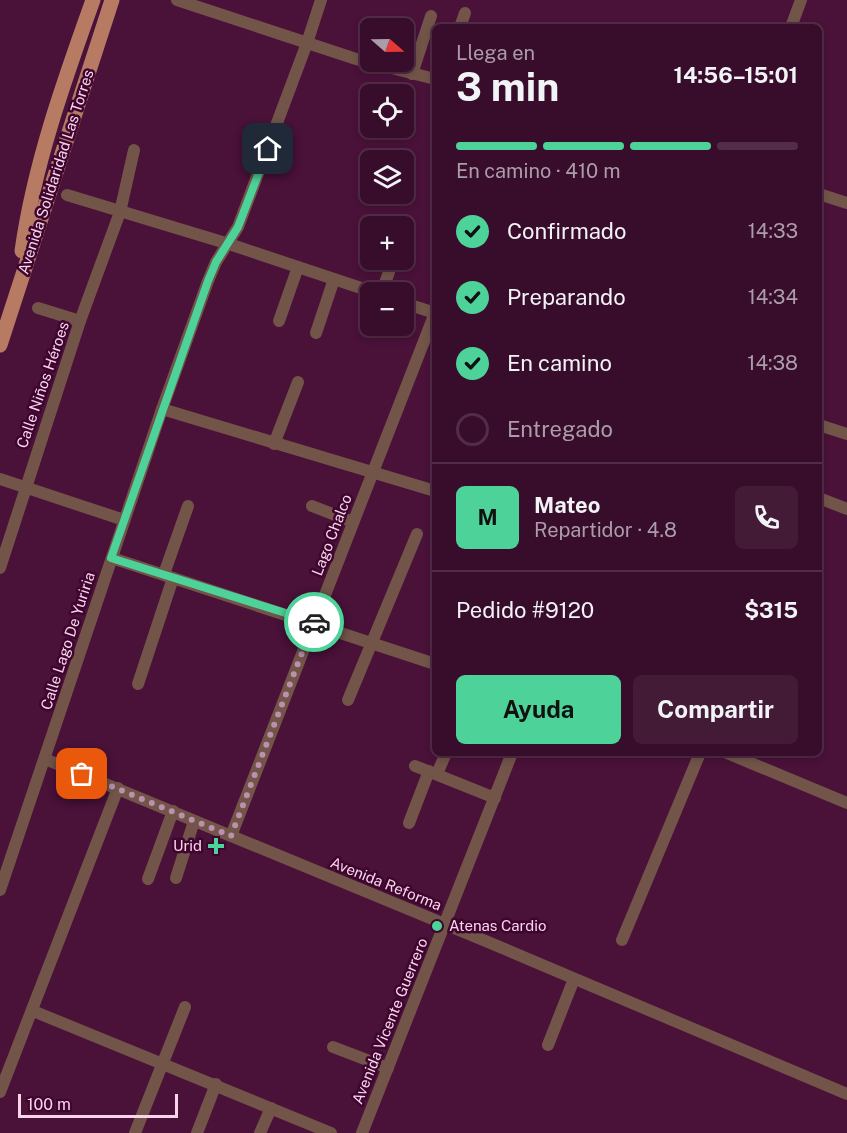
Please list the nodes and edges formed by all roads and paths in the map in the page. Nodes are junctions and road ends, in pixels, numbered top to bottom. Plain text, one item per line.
1 (93, 0) edge
2 (112, 0) edge
3 (177, 0) edge
4 (321, 0) edge
5 (801, 0) edge
6 (465, 13) dead end
7 (431, 16) dead end
8 (461, 24) edge
9 (792, 24) edge
10 (307, 43) junction
11 (412, 74) junction
12 (432, 78) edge
13 (134, 150) dead end
14 (68, 195) dead end
15 (822, 195) edge
16 (847, 203) edge
17 (120, 212) junction
18 (229, 244) junction
19 (298, 267) junction
20 (334, 279) junction
21 (360, 288) edge
22 (16, 295) junction
23 (414, 306) edge
24 (38, 308) dead end
25 (432, 312) edge
26 (80, 321) junction
27 (279, 321) dead end
28 (432, 321) edge
29 (316, 333) dead end
30 (0, 345) edge
31 (298, 381) dead end
32 (162, 409) junction
33 (822, 426) edge
34 (847, 434) edge
35 (274, 444) junction
36 (374, 472) junction
37 (0, 479) edge
38 (25, 487) junction
39 (432, 490) edge
40 (822, 499) edge
41 (188, 506) dead end
42 (312, 506) dead end
43 (847, 509) edge
44 (124, 520) junction
45 (353, 522) junction
46 (417, 534) dead end
47 (111, 558) junction
48 (0, 568) edge
49 (169, 576) junction
50 (314, 622) junction
51 (374, 642) junction
52 (432, 663) edge
53 (138, 684) dead end
54 (348, 700) dead end
55 (444, 756) edge
56 (511, 756) edge
57 (699, 756) edge
58 (734, 756) edge
59 (45, 759) junction
60 (415, 766) dead end
61 (433, 773) junction
62 (118, 788) junction
63 (495, 798) junction
64 (847, 803) edge
65 (172, 812) junction
66 (194, 821) junction
67 (409, 823) dead end
68 (231, 836) junction
69 (176, 878) dead end
70 (148, 879) dead end
71 (0, 890) edge
72 (444, 925) junction
73 (622, 940) dead end
74 (573, 979) junction
75 (185, 1007) dead end
76 (33, 1011) junction
77 (548, 1045) dead end
78 (333, 1047) dead end
79 (164, 1063) junction
80 (388, 1068) junction
81 (216, 1084) junction
82 (0, 1092) edge
83 (847, 1094) edge
84 (271, 1108) junction
85 (135, 1133) edge
86 (197, 1133) edge
87 (260, 1133) edge
88 (331, 1133) edge
89 (362, 1133) edge

1 - 22 main road
2 - 22 main road, Avenida Solidaridad Las Torres
3 - 10 street
4 - 10 street, Calle Lago De Yuriria
5 - 9 street
6 - 8 street
7 - 11 street
10 - 11 street
10 - 18 street, Calle Lago De Yuriria
11 - 12 street
13 - 17 street, Calle Niños Héroes
14 - 17 street
15 - 16 street
17 - 18 street
17 - 26 street, Calle Niños Héroes
18 - 19 street
18 - 32 street, Calle Lago De Yuriria
19 - 20 street
19 - 27 street
20 - 21 street
20 - 29 street
22 - 30 main road, Avenida Solidaridad Las Torres
23 - 25 street
24 - 26 street
26 - 38 street, Calle Niños Héroes
28 - 36 street, Lago Chalco
31 - 35 street
32 - 35 street
32 - 44 street, Calle Lago De Yuriria
33 - 34 street
35 - 36 street
36 - 39 street
36 - 45 street, Lago Chalco
37 - 38 street
38 - 44 street
38 - 48 street, Calle Niños Héroes
40 - 43 street
41 - 49 street
42 - 45 street
44 - 47 street, Calle Lago De Yuriria
45 - 50 street, Lago Chalco
46 - 51 street
47 - 49 street
47 - 59 street, Calle Lago De Yuriria
49 - 50 street
49 - 53 street
50 - 51 street
50 - 68 street, Lago Chalco
51 - 52 street
51 - 54 street
55 - 61 street
56 - 63 street, Avenida Vicente Guerrero
57 - 73 street
58 - 64 street
59 - 62 street, Avenida Reforma
59 - 71 street, Calle Lago De Yuriria
60 - 61 street
61 - 63 street
61 - 67 street
62 - 65 street, Avenida Reforma
62 - 76 street
63 - 72 street, Avenida Vicente Guerrero
65 - 66 street, Avenida Reforma
65 - 70 street
66 - 68 street, Avenida Reforma
66 - 69 street
68 - 72 street, Avenida Reforma
72 - 74 street, Avenida Reforma
72 - 80 street, Avenida Vicente Guerrero
74 - 77 street
74 - 83 street, Avenida Reforma
75 - 79 street
76 - 79 street
76 - 82 street
78 - 80 street
79 - 81 street
79 - 85 street
80 - 89 street, Avenida Vicente Guerrero
81 - 84 street
81 - 86 street
84 - 87 street
84 - 88 street

